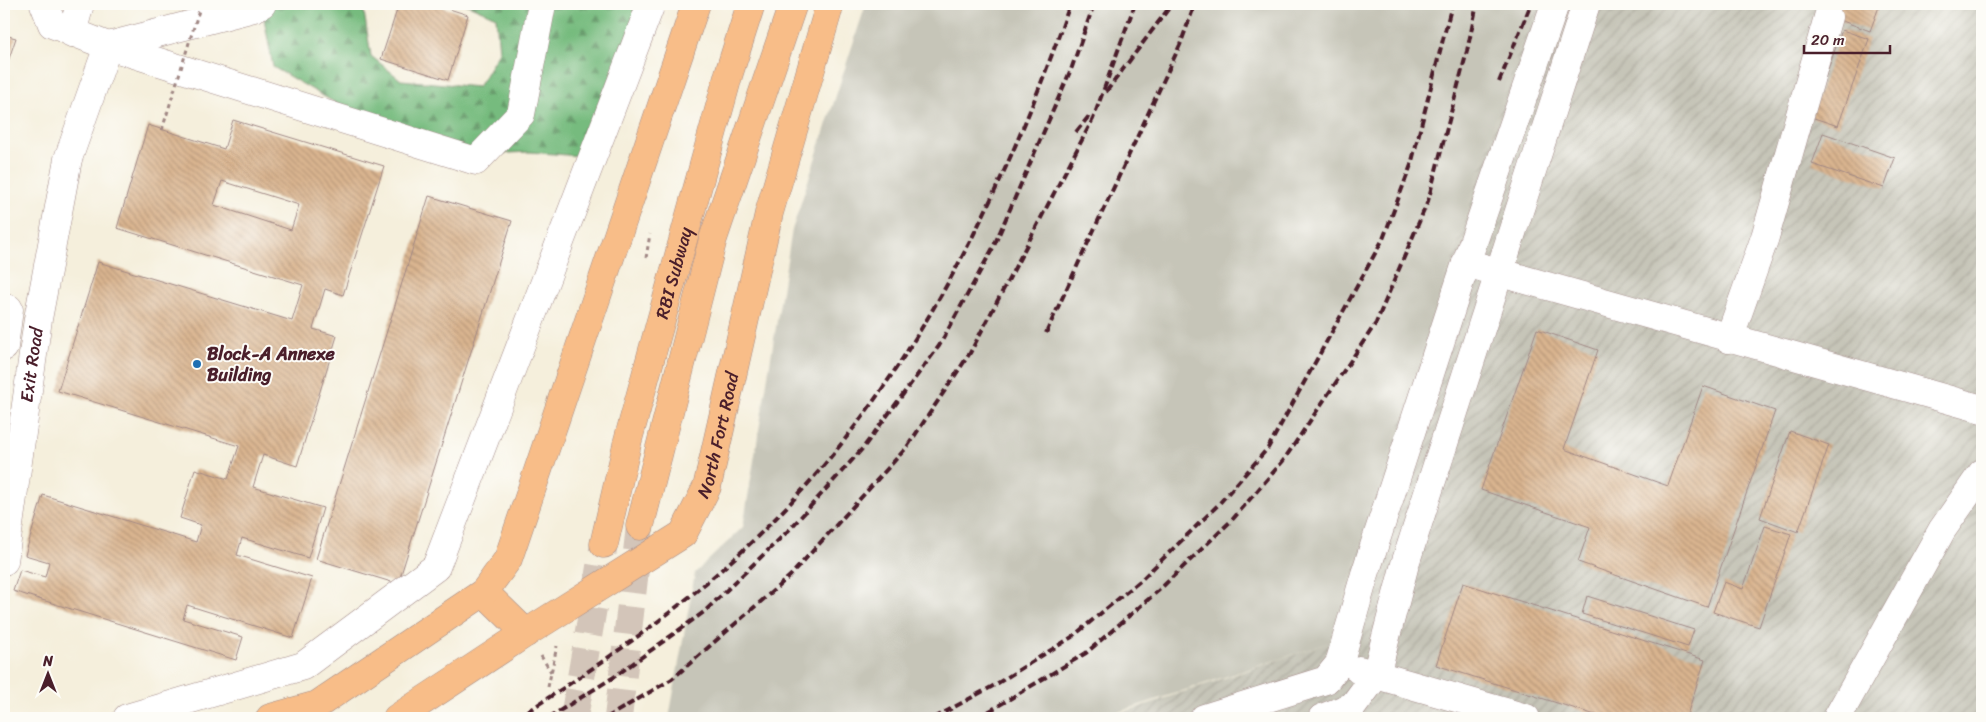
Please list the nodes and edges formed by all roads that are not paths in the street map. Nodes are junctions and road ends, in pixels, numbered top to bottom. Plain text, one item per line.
1 (44, 4) edge
2 (80, 4) edge
3 (262, 4) edge
4 (542, 4) edge
5 (650, 4) edge
6 (696, 4) edge
7 (751, 4) edge
8 (793, 4) edge
9 (830, 4) edge
10 (1555, 4) edge
11 (1586, 4) edge
12 (1828, 17) dead end
13 (72, 33) junction
14 (108, 46) junction
15 (1466, 263) junction
16 (1499, 272) junction
17 (6, 308) edge
18 (38, 318) junction
19 (1729, 339) junction
20 (4, 347) edge
21 (1982, 409) edge
22 (1982, 473) edge
23 (640, 526) tunnel mouth
24 (604, 544) tunnel mouth
25 (4, 561) edge
26 (484, 592) junction
27 (526, 633) junction
28 (1332, 672) junction
29 (1376, 675) junction
30 (1352, 712) edge
31 (127, 718) edge
32 (270, 718) edge
33 (397, 718) edge
34 (1204, 718) edge
35 (1322, 718) edge
36 (1526, 718) edge
37 (1837, 718) edge

1 - 13 street
2 - 13 street
3 - 14 street
4 - 14 street
5 - 31 street
6 - 26 main road
7 - 24 main road, RBI Subway
8 - 23 main road, RBI Subway
9 - 27 main road, North Fort Road
10 - 15 street
11 - 16 street
12 - 19 street
13 - 14 street
14 - 18 street, Exit Road
15 - 16 street
15 - 28 street
16 - 19 street
16 - 29 street
17 - 18 street
17 - 20 street
18 - 25 street, Exit Road
19 - 21 street
22 - 37 street
26 - 27 main road
26 - 32 main road
27 - 33 main road, North Fort Road
28 - 29 street
28 - 30 street
28 - 34 street
29 - 30 street
29 - 36 street
30 - 35 street

